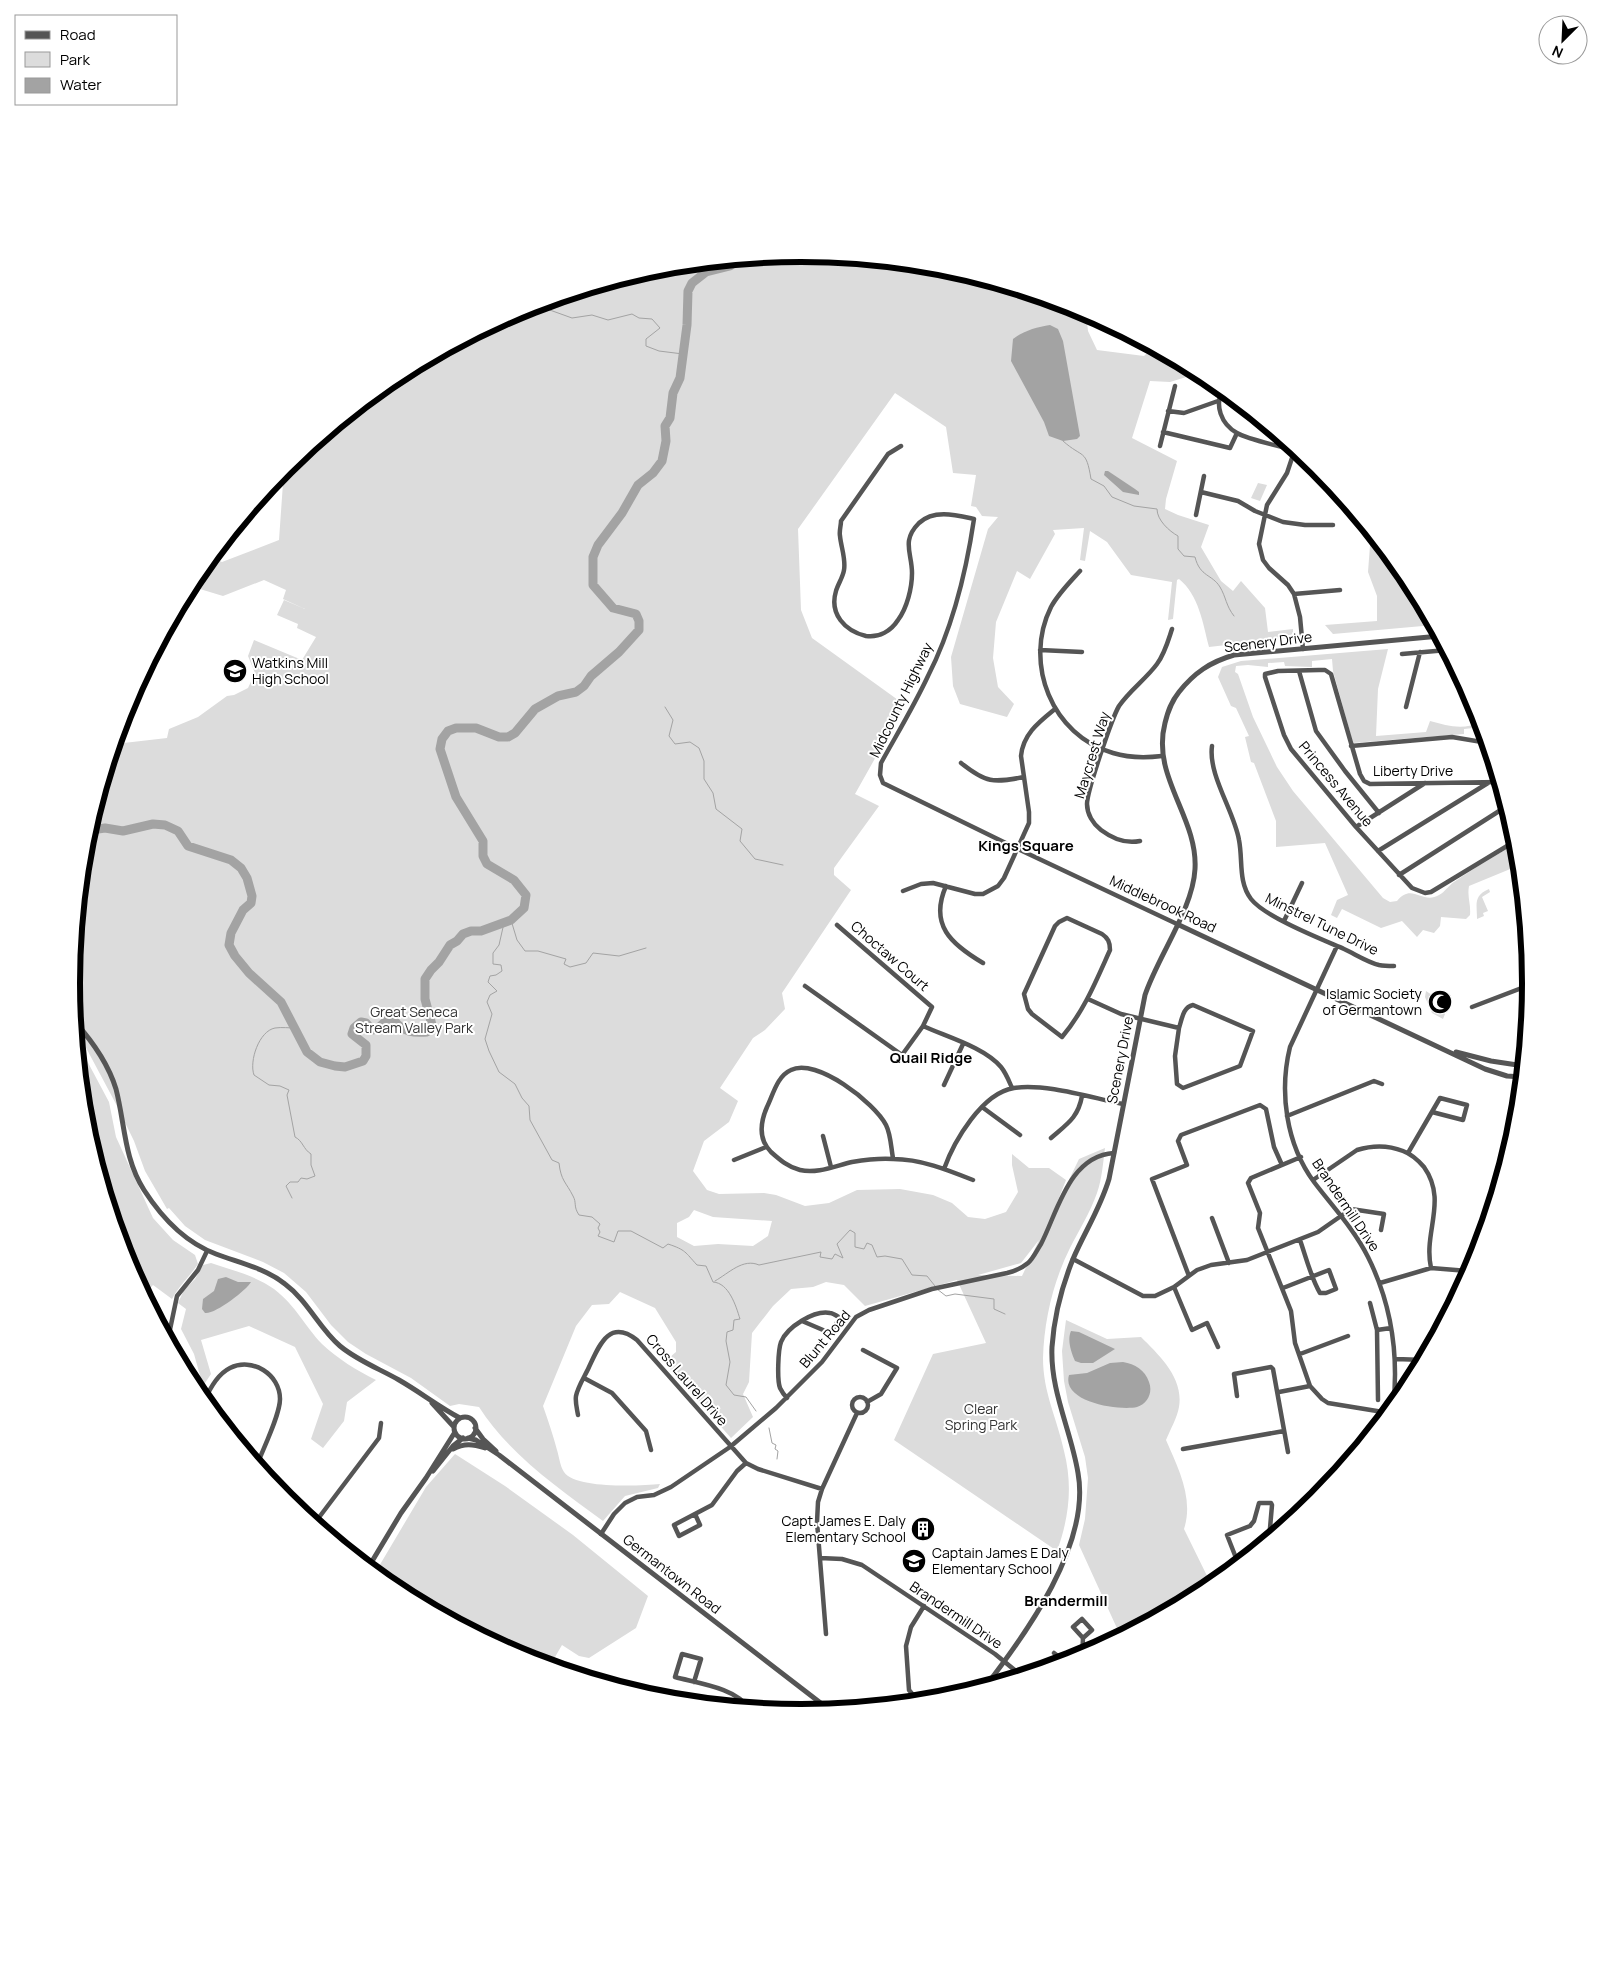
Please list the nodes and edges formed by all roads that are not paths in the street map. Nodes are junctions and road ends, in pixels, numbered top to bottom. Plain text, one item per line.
1 (1175, 386) dead end
2 (1220, 396) edge
3 (1218, 402) junction
4 (1168, 411) junction
5 (1163, 432) junction
6 (1237, 433) junction
7 (901, 446) dead end
8 (1160, 446) dead end
9 (1283, 446) edge
10 (1294, 456) edge
11 (1204, 476) dead end
12 (1201, 492) junction
13 (1264, 514) junction
14 (1196, 515) dead end
15 (1333, 524) dead end
16 (1080, 571) dead end
17 (1340, 590) dead end
18 (1294, 594) junction
19 (1172, 629) dead end
20 (1434, 637) edge
21 (1303, 649) junction
22 (1040, 650) junction
23 (1441, 650) edge
24 (1082, 652) dead end
25 (1420, 652) junction
26 (1402, 654) dead end
27 (1300, 671) junction
28 (1406, 707) dead end
29 (1056, 710) junction
30 (1481, 742) edge
31 (1212, 746) dead end
32 (1351, 746) junction
33 (1103, 750) junction
34 (1162, 756) junction
35 (961, 763) dead end
36 (880, 775) joint
37 (1024, 777) junction
38 (1426, 782) junction
39 (1489, 782) junction
40 (1494, 782) edge
41 (1501, 810) edge
42 (1379, 813) junction
43 (1356, 827) junction
44 (1140, 841) dead end
45 (1509, 845) edge
46 (1018, 849) junction
47 (1378, 851) junction
48 (1399, 875) junction
49 (1302, 883) dead end
50 (946, 886) junction
51 (903, 891) dead end
52 (1284, 921) junction
53 (1177, 924) junction
54 (837, 925) dead end
55 (1337, 946) junction
56 (983, 963) dead end
57 (1394, 966) dead end
58 (805, 986) dead end
59 (1523, 988) edge
60 (1317, 989) junction
61 (1088, 999) junction
62 (1472, 1007) dead end
63 (1139, 1019) junction
64 (923, 1026) junction
65 (1179, 1028) junction
66 (82, 1030) edge
67 (963, 1044) junction
68 (1441, 1048) junction
69 (1518, 1065) edge
70 (1517, 1077) edge
71 (1382, 1084) dead end
72 (944, 1085) dead end
73 (1012, 1088) junction
74 (1082, 1096) junction
75 (1123, 1104) junction
76 (982, 1107) junction
77 (1432, 1112) junction
78 (1287, 1116) junction
79 (1020, 1135) dead end
80 (823, 1136) dead end
81 (1051, 1138) dead end
82 (766, 1147) junction
83 (1114, 1153) junction
84 (1408, 1153) junction
85 (1301, 1157) junction
86 (893, 1158) junction
87 (734, 1160) dead end
88 (1282, 1165) junction
89 (830, 1167) junction
90 (944, 1169) junction
91 (974, 1180) dead end
92 (1313, 1180) junction
93 (1341, 1216) junction
94 (1212, 1218) dead end
95 (1381, 1230) dead end
96 (1300, 1240) junction
97 (207, 1250) junction
98 (1268, 1253) junction
99 (1073, 1259) junction
100 (1229, 1263) junction
101 (1431, 1268) junction
102 (1464, 1270) edge
103 (1189, 1276) junction
104 (1314, 1276) junction
105 (1380, 1283) junction
106 (1174, 1287) junction
107 (1283, 1288) junction
108 (1370, 1303) dead end
109 (802, 1321) junction
110 (1391, 1328) junction
111 (1378, 1330) junction
112 (170, 1331) edge
113 (1348, 1336) dead end
114 (1218, 1347) dead end
115 (863, 1350) dead end
116 (1300, 1354) junction
117 (1396, 1359) junction
118 (1416, 1360) edge
119 (584, 1378) junction
120 (1310, 1386) junction
121 (1279, 1392) junction
122 (209, 1394) edge
123 (1394, 1394) edge
124 (1237, 1396) dead end
125 (426, 1398) junction
126 (787, 1398) junction
127 (1378, 1400) dead end
128 (867, 1402) junction
129 (856, 1413) junction
130 (1381, 1413) edge
131 (578, 1415) dead end
132 (460, 1418) junction
133 (381, 1423) dead end
134 (475, 1428) junction
135 (454, 1429) junction
136 (1284, 1431) junction
137 (465, 1438) junction
138 (730, 1447) junction
139 (1183, 1449) dead end
140 (651, 1450) dead end
141 (450, 1451) junction
142 (1288, 1452) dead end
143 (499, 1455) junction
144 (259, 1459) edge
145 (746, 1463) junction
146 (426, 1478) junction
147 (822, 1489) junction
148 (695, 1514) junction
149 (318, 1519) edge
150 (1270, 1532) edge
151 (601, 1534) junction
152 (820, 1558) junction
153 (1236, 1559) edge
154 (371, 1562) edge
155 (924, 1606) junction
156 (826, 1634) dead end
157 (1083, 1638) dead end
158 (1082, 1648) edge
159 (1054, 1652) dead end
160 (1060, 1657) edge
161 (1005, 1662) junction
162 (1017, 1672) edge
163 (991, 1679) edge
164 (694, 1682) junction
165 (914, 1696) edge
166 (744, 1702) edge
167 (822, 1704) edge

1 - 4 street
2 - 3 street
3 - 4 street
3 - 6 street
4 - 5 street
5 - 6 street
5 - 8 street
6 - 9 street
7 - 36 street, Midcounty Highway
10 - 13 street
11 - 12 street
12 - 13 street
12 - 14 street
13 - 15 street
13 - 18 street
16 - 22 street
17 - 18 street
18 - 21 street
19 - 33 street, Maycrest Way
20 - 21 street, Scenery Drive
21 - 34 street, Scenery Drive
22 - 24 street
22 - 29 street
23 - 25 street
25 - 26 street
25 - 28 street
27 - 32 street
27 - 42 street
27 - 43 street, Princess Avenue
29 - 33 street
29 - 37 street
30 - 32 street
31 - 52 street, Minstrel Tune Drive
32 - 38 street, Liberty Drive
33 - 34 street
33 - 44 street, Maycrest Way
34 - 53 street, Scenery Drive
35 - 37 street
36 - 46 street, Middlebrook Road
37 - 46 street
38 - 39 street, Liberty Drive
38 - 42 street
39 - 40 street, Liberty Drive
39 - 47 street
41 - 48 street
42 - 43 street
43 - 47 street, Princess Avenue
45 - 48 street, Princess Avenue
46 - 50 street
46 - 53 street, Middlebrook Road
47 - 48 street, Princess Avenue
49 - 52 street
50 - 51 street
50 - 56 street
52 - 55 street, Minstrel Tune Drive
53 - 60 street, Middlebrook Road
53 - 63 street, Scenery Drive
54 - 64 street, Choctaw Court
55 - 57 street, Minstrel Tune Drive
55 - 60 street, Brandermill Drive
58 - 64 street, Choctaw Court
59 - 62 street
60 - 68 street, Middlebrook Road
60 - 78 street, Brandermill Drive
61 - 61 street
61 - 63 street
63 - 65 street
63 - 75 street, Scenery Drive
64 - 67 street
65 - 65 street
66 - 97 street
67 - 72 street
67 - 73 street
68 - 69 street, Middlebrook Road
68 - 70 street, Middlebrook Road
71 - 78 street
73 - 74 street
73 - 76 street
74 - 75 street
74 - 81 street
75 - 83 street, Scenery Drive
76 - 79 street
76 - 90 street
77 - 77 street
77 - 84 street
78 - 85 street, Brandermill Drive
80 - 89 street
82 - 86 street
82 - 87 street
82 - 89 street
83 - 99 street, Scenery Drive
83 - 126 street, Blunt Road
84 - 92 street
84 - 101 street
85 - 88 street
85 - 92 street, Brandermill Drive
86 - 89 street
86 - 90 street
88 - 98 street
88 - 103 street
90 - 91 street
92 - 93 street, Brandermill Drive
93 - 95 street
93 - 96 street
93 - 105 street, Brandermill Drive
94 - 100 street
96 - 98 street
96 - 104 street
97 - 112 street
97 - 125 street
98 - 100 street
98 - 107 street
99 - 106 street
99 - 161 street, Scenery Drive
100 - 103 street
101 - 102 street
101 - 105 street
103 - 106 street
104 - 104 street
104 - 107 street
105 - 110 street, Brandermill Drive
106 - 114 street
107 - 116 street
108 - 111 street
109 - 109 street
109 - 126 street
110 - 111 street
110 - 117 street, Brandermill Drive
111 - 127 street
113 - 116 street
115 - 128 street
116 - 120 street
117 - 118 street
117 - 123 street, Brandermill Drive
119 - 131 street, Cross Laurel Drive
119 - 138 street, Cross Laurel Drive
119 - 140 street
120 - 121 street
120 - 130 street
121 - 124 street
121 - 136 street
122 - 144 street
125 - 132 street
125 - 135 street
126 - 138 street, Blunt Road
128 - 129 street
128 - 129 street
129 - 147 street
132 - 134 street
132 - 135 street
133 - 149 street
134 - 137 street
134 - 143 street, Germantown Road
135 - 137 street
135 - 146 street
136 - 139 street
136 - 142 street
137 - 141 street
137 - 143 street, Germantown Road
138 - 145 street, Cross Laurel Drive
138 - 151 street, Blunt Road
141 - 143 street
141 - 146 street
143 - 151 street, Germantown Road
145 - 147 street, Cross Laurel Drive
145 - 148 street
146 - 154 street
147 - 152 street
148 - 148 street
150 - 153 street
151 - 167 street, Germantown Road
152 - 155 street, Brandermill Drive
152 - 156 street
155 - 161 street, Brandermill Drive
155 - 165 street
157 - 158 street
159 - 160 street
161 - 162 street, Brandermill Drive
161 - 163 street, Scenery Drive
164 - 164 street
164 - 166 street

